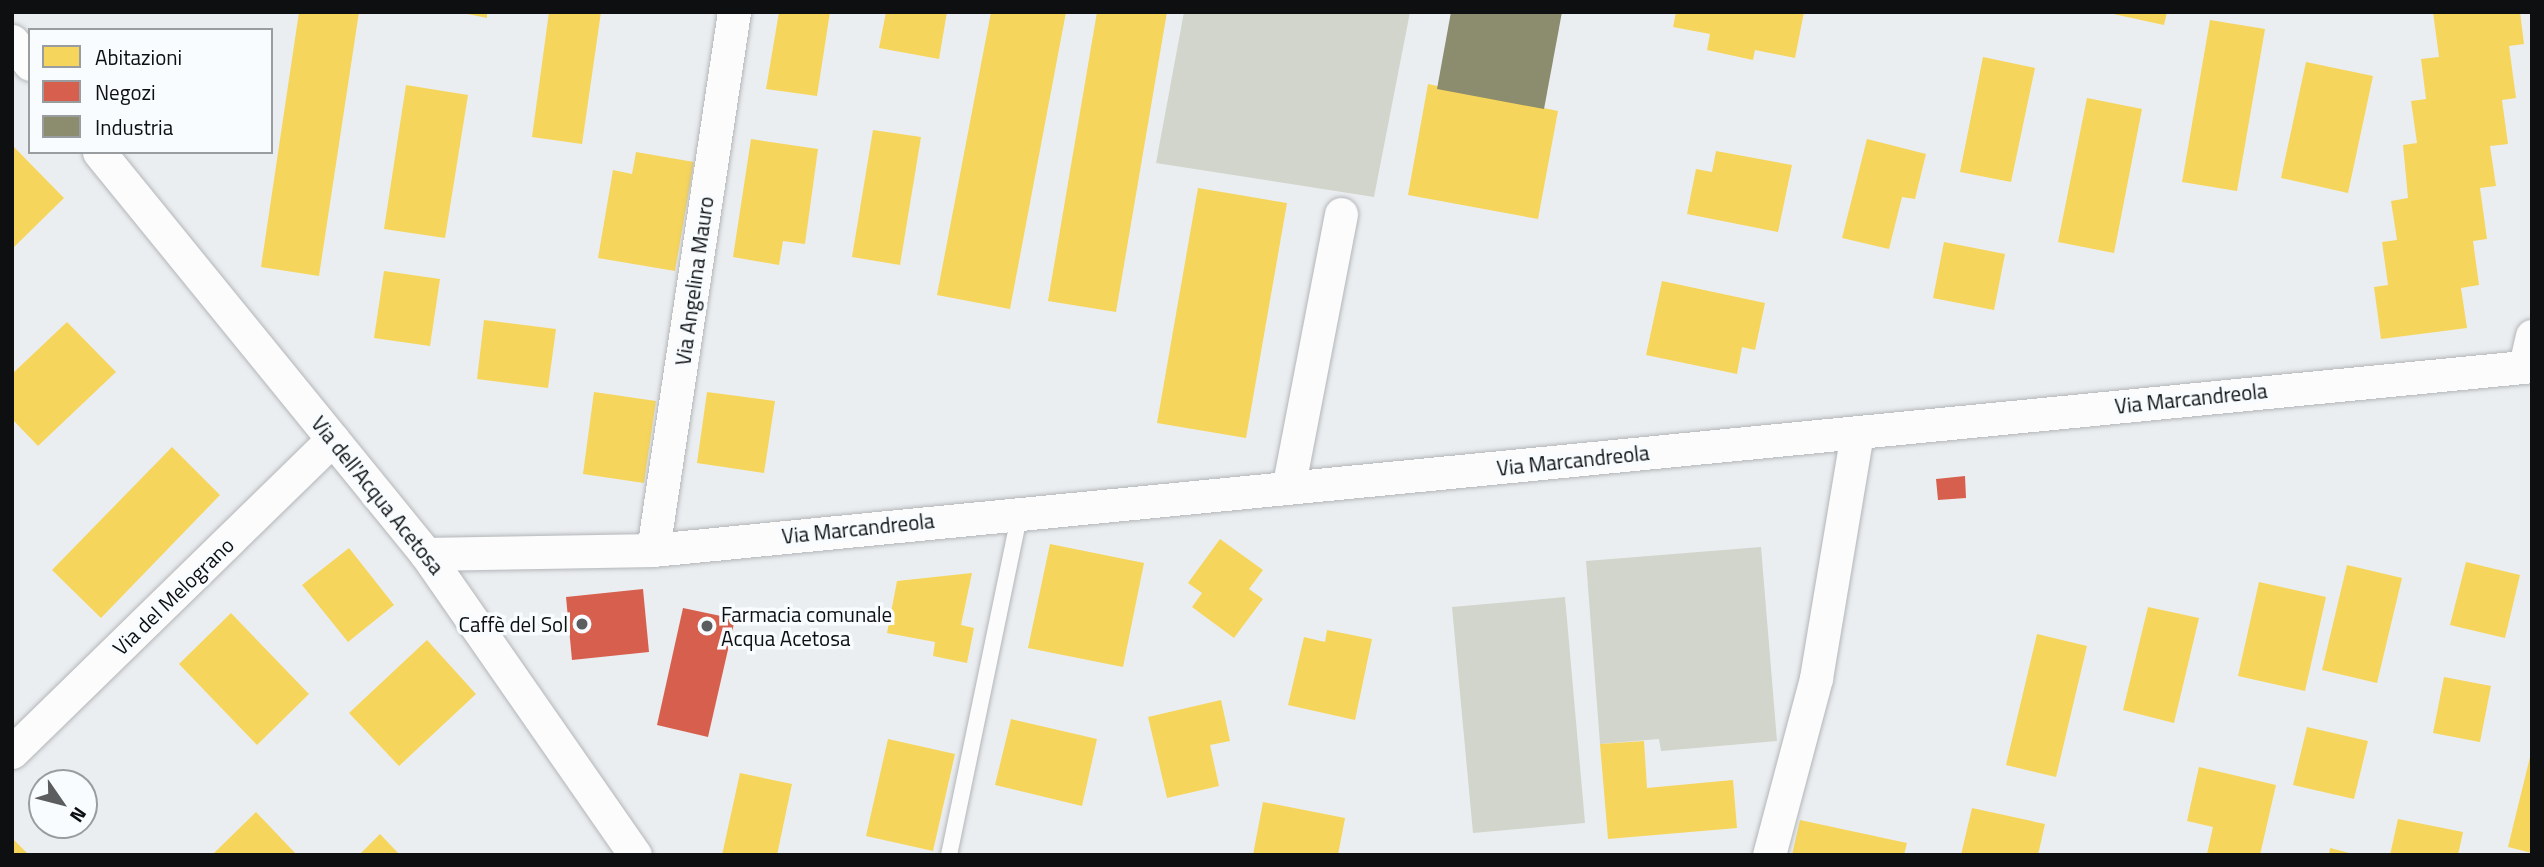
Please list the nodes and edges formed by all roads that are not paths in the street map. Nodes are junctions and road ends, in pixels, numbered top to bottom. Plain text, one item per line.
1 (734, 12) edge
2 (12, 41) edge
3 (28, 61) edge
4 (101, 154) edge
5 (1341, 214) dead end
6 (2530, 356) edge
7 (1857, 432) junction
8 (333, 439) junction
9 (1289, 484) junction
10 (1020, 510) junction
11 (653, 550) junction
12 (426, 554) junction
13 (12, 752) edge
14 (635, 855) edge
15 (949, 855) edge
16 (1769, 855) edge

1 - 11 street, Via Angelina Mauro
2 - 3 street
4 - 8 street, Via dell'Acqua Acetosa
5 - 9 street
6 - 7 street, Via Marcandreola
7 - 9 street, Via Marcandreola
7 - 16 street
8 - 12 street, Via dell'Acqua Acetosa
8 - 13 street, Via del Melograno
9 - 10 street, Via Marcandreola
10 - 11 street, Via Marcandreola
10 - 15 lane
11 - 12 street, Via Marcandreola
12 - 14 street, Via dell'Acqua Acetosa

